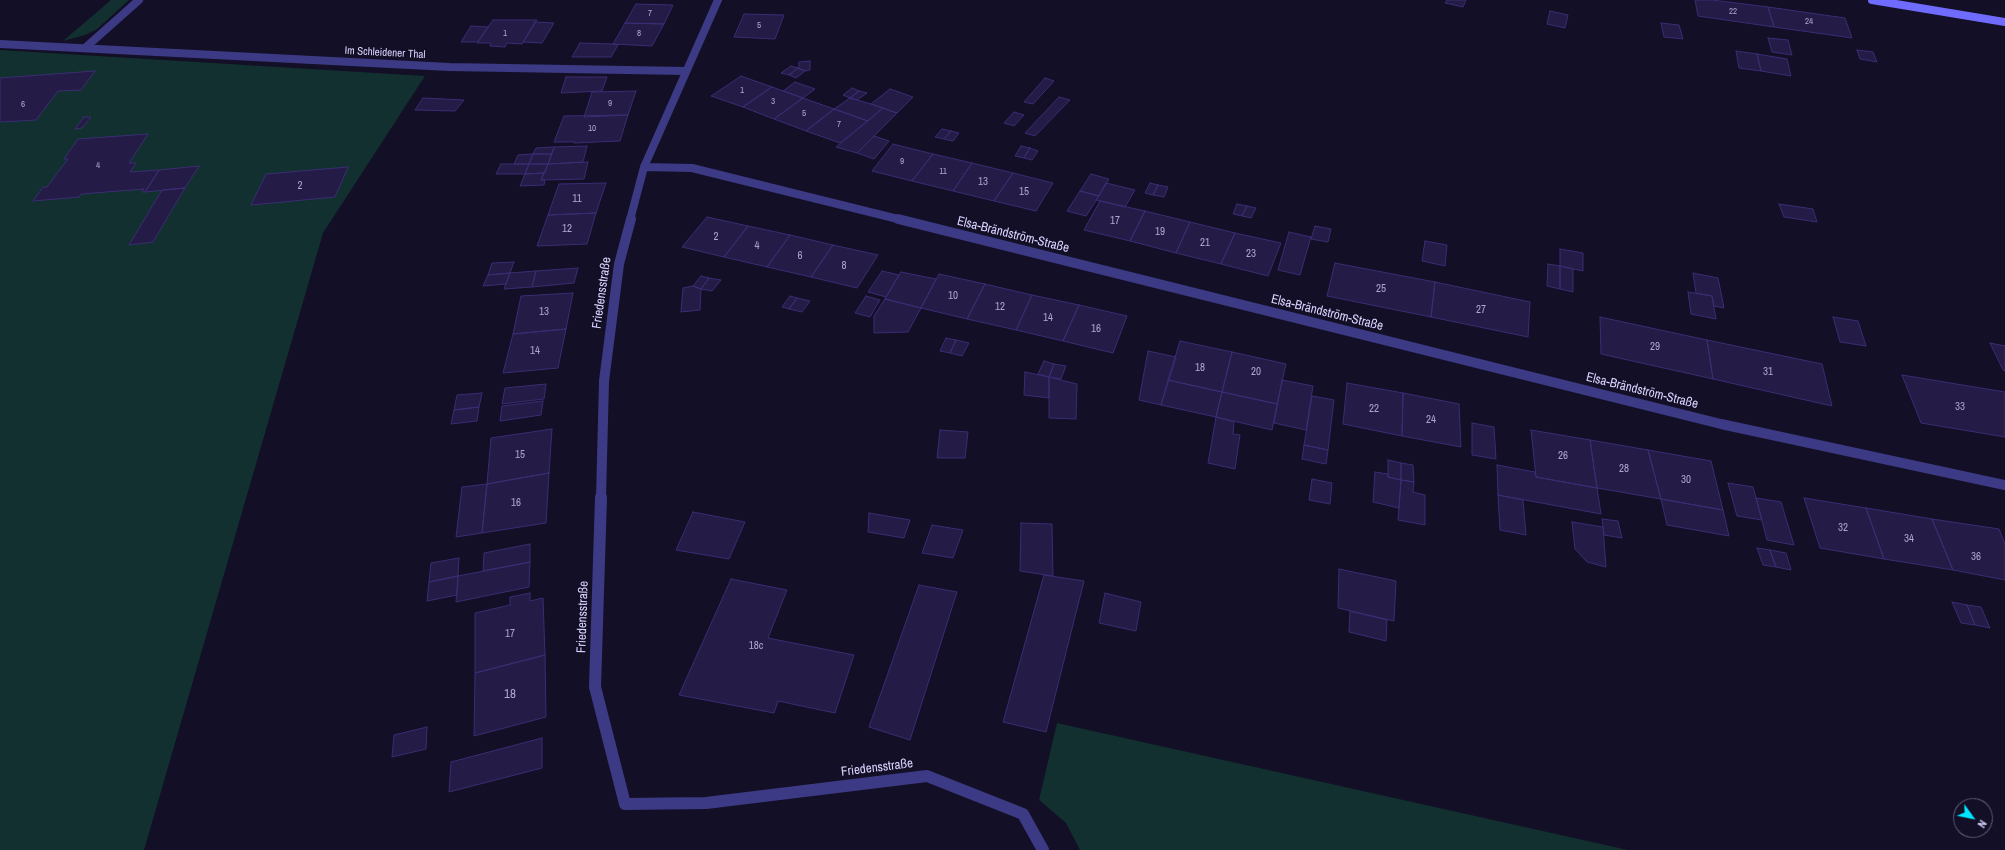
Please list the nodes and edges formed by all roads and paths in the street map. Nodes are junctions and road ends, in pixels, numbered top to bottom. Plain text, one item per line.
1 (139, 0) edge
2 (718, 0) edge
3 (1872, 0) edge
4 (2005, 22) edge
5 (0, 44) edge
6 (85, 48) junction
7 (685, 71) junction
8 (644, 167) junction
9 (2005, 485) edge
10 (1043, 850) edge

1 - 6 street
2 - 7 street, Friedensstraße
3 - 4 main road
5 - 6 street, Im Schleidener Thal
6 - 7 street, Im Schleidener Thal
7 - 8 street, Friedensstraße
8 - 9 street, Elsa-Brändström-Straße
8 - 10 street, Friedensstraße

